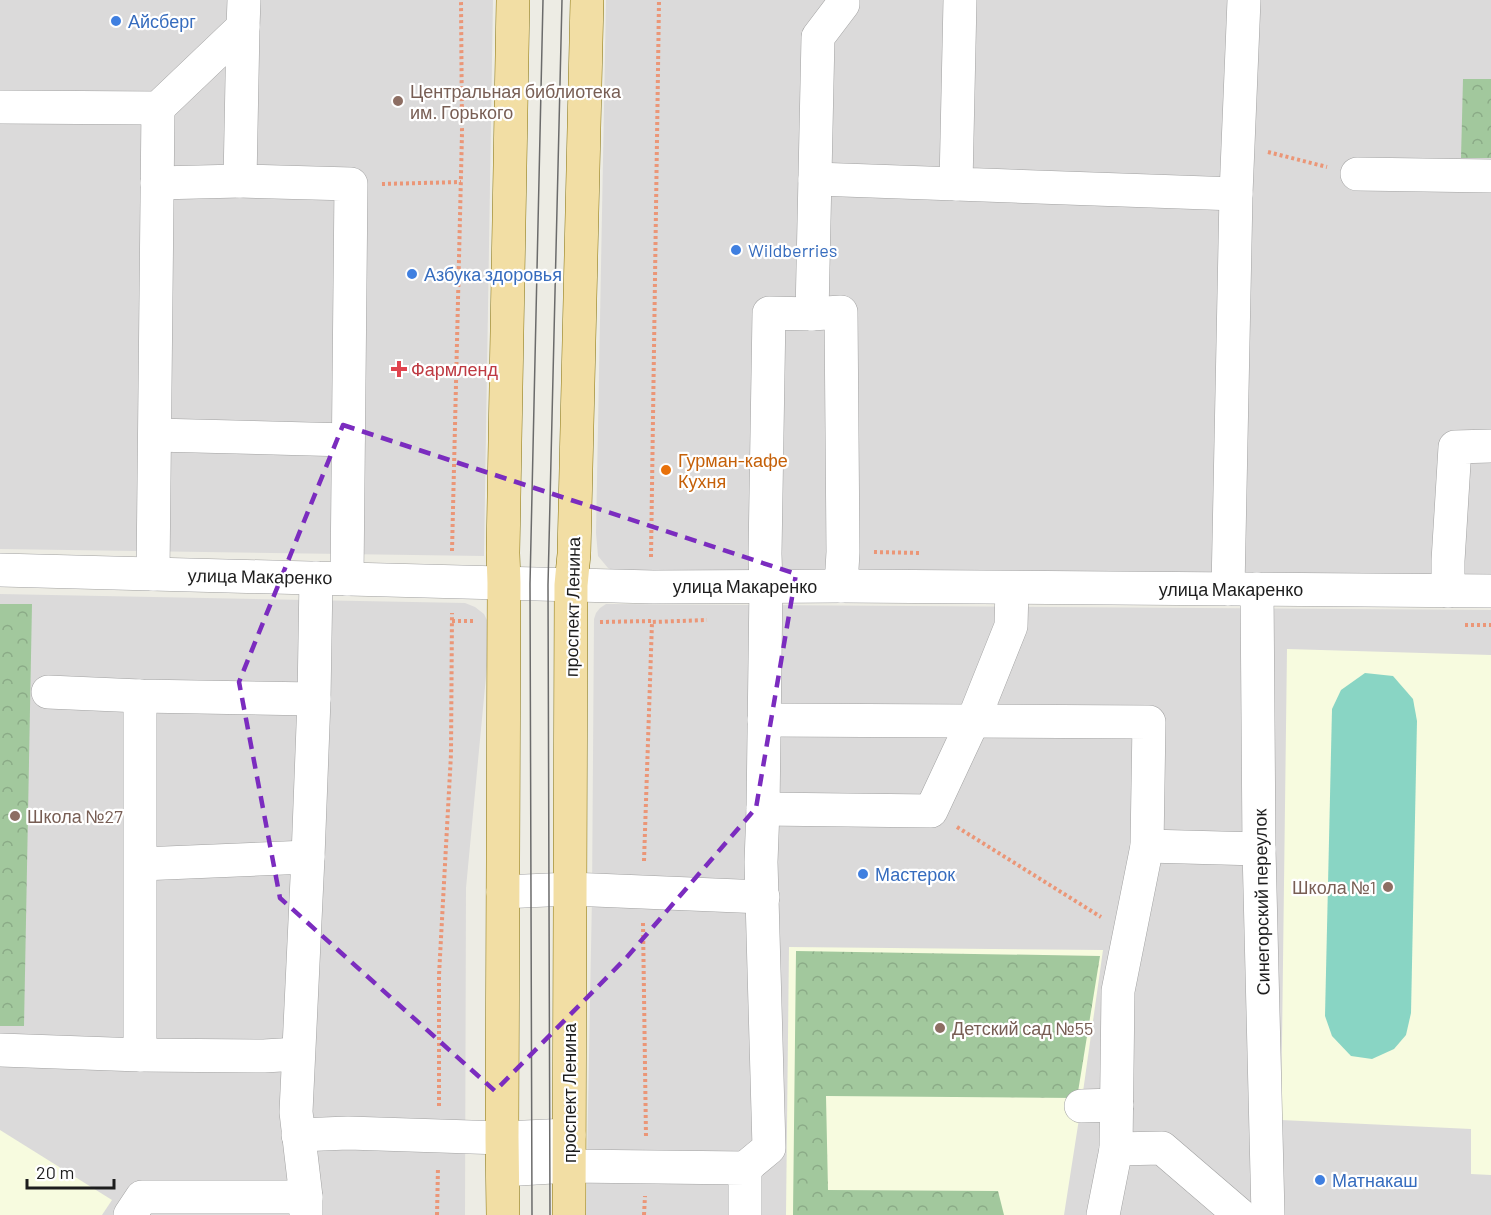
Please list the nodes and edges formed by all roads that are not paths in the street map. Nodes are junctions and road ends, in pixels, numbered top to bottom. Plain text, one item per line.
1 (513, 0) edge
2 (587, 0) edge
3 (843, 0) edge
4 (960, 0) edge
5 (1244, 0) edge
6 (243, 13) edge
7 (0, 107) edge
8 (158, 108) junction
9 (1357, 174) road end
10 (1491, 176) edge
11 (815, 179) junction
12 (240, 181) junction
13 (157, 183) junction
14 (956, 184) junction
15 (1236, 194) junction
16 (812, 314) junction
17 (155, 435) junction
18 (348, 440) junction
19 (1491, 446) edge
20 (0, 570) edge
21 (153, 574) junction
22 (331, 578) junction
23 (504, 583) junction
24 (571, 585) junction
25 (766, 586) junction
26 (841, 586) junction
27 (1012, 588) junction
28 (1243, 589) junction
29 (1448, 591) junction
30 (1491, 591) edge
31 (48, 692) dead end
32 (140, 696) junction
33 (314, 699) junction
34 (764, 720) junction
35 (973, 721) junction
36 (763, 809) junction
37 (1147, 846) junction
38 (1259, 849) junction
39 (308, 857) junction
40 (141, 864) junction
41 (570, 889) junction
42 (503, 892) junction
43 (763, 897) junction
44 (0, 1050) edge
45 (140, 1054) junction
46 (298, 1054) junction
47 (1117, 1105) junction
48 (1081, 1106) dead end
49 (298, 1134) junction
50 (1116, 1149) junction
51 (569, 1151) junction
52 (502, 1154) junction
53 (745, 1168) junction
54 (306, 1206) edge
55 (130, 1215) edge
56 (503, 1215) edge
57 (569, 1215) edge
58 (745, 1215) edge
59 (1103, 1215) edge
60 (1240, 1215) edge
61 (1268, 1215) edge

1 - 23 main road
2 - 24 main road, проспект Ленина
3 - 11 street
4 - 14 street
5 - 15 street, Синегорский переулок
6 - 8 street
6 - 12 street
7 - 8 street
8 - 13 street
9 - 10 street
11 - 14 street
11 - 16 street
12 - 13 street
12 - 18 street
13 - 17 street
14 - 15 street
15 - 28 street, Синегорский переулок
16 - 25 street
16 - 26 street
17 - 18 street
17 - 21 street
18 - 22 street
19 - 29 street
20 - 21 street, улица Макаренко
21 - 22 street, улица Макаренко
22 - 23 street, улица Макаренко
22 - 33 street
23 - 24 street, улица Макаренко
23 - 42 main road
24 - 25 street, улица Макаренко
24 - 41 main road, проспект Ленина
25 - 26 street, улица Макаренко
25 - 34 street
26 - 27 street, улица Макаренко
27 - 28 street, улица Макаренко
27 - 35 street
28 - 29 street, улица Макаренко
28 - 38 street, Синегорский переулок
29 - 30 street, улица Макаренко
31 - 32 street
32 - 33 street
32 - 40 street
33 - 39 street
34 - 35 street
34 - 36 street
35 - 36 street
35 - 37 street
36 - 43 street
37 - 38 street
37 - 47 street
38 - 61 street, Синегорский переулок
39 - 40 street
39 - 46 street
40 - 45 street
41 - 42 street
41 - 43 street
41 - 51 main road, проспект Ленина
42 - 52 main road
43 - 53 street
44 - 45 street
45 - 46 street
46 - 49 street
47 - 48 street
47 - 50 street
49 - 52 street
49 - 54 street
50 - 59 street
50 - 60 street
51 - 52 street
51 - 53 street
51 - 57 main road, проспект Ленина
52 - 56 main road
53 - 58 street
54 - 55 street

